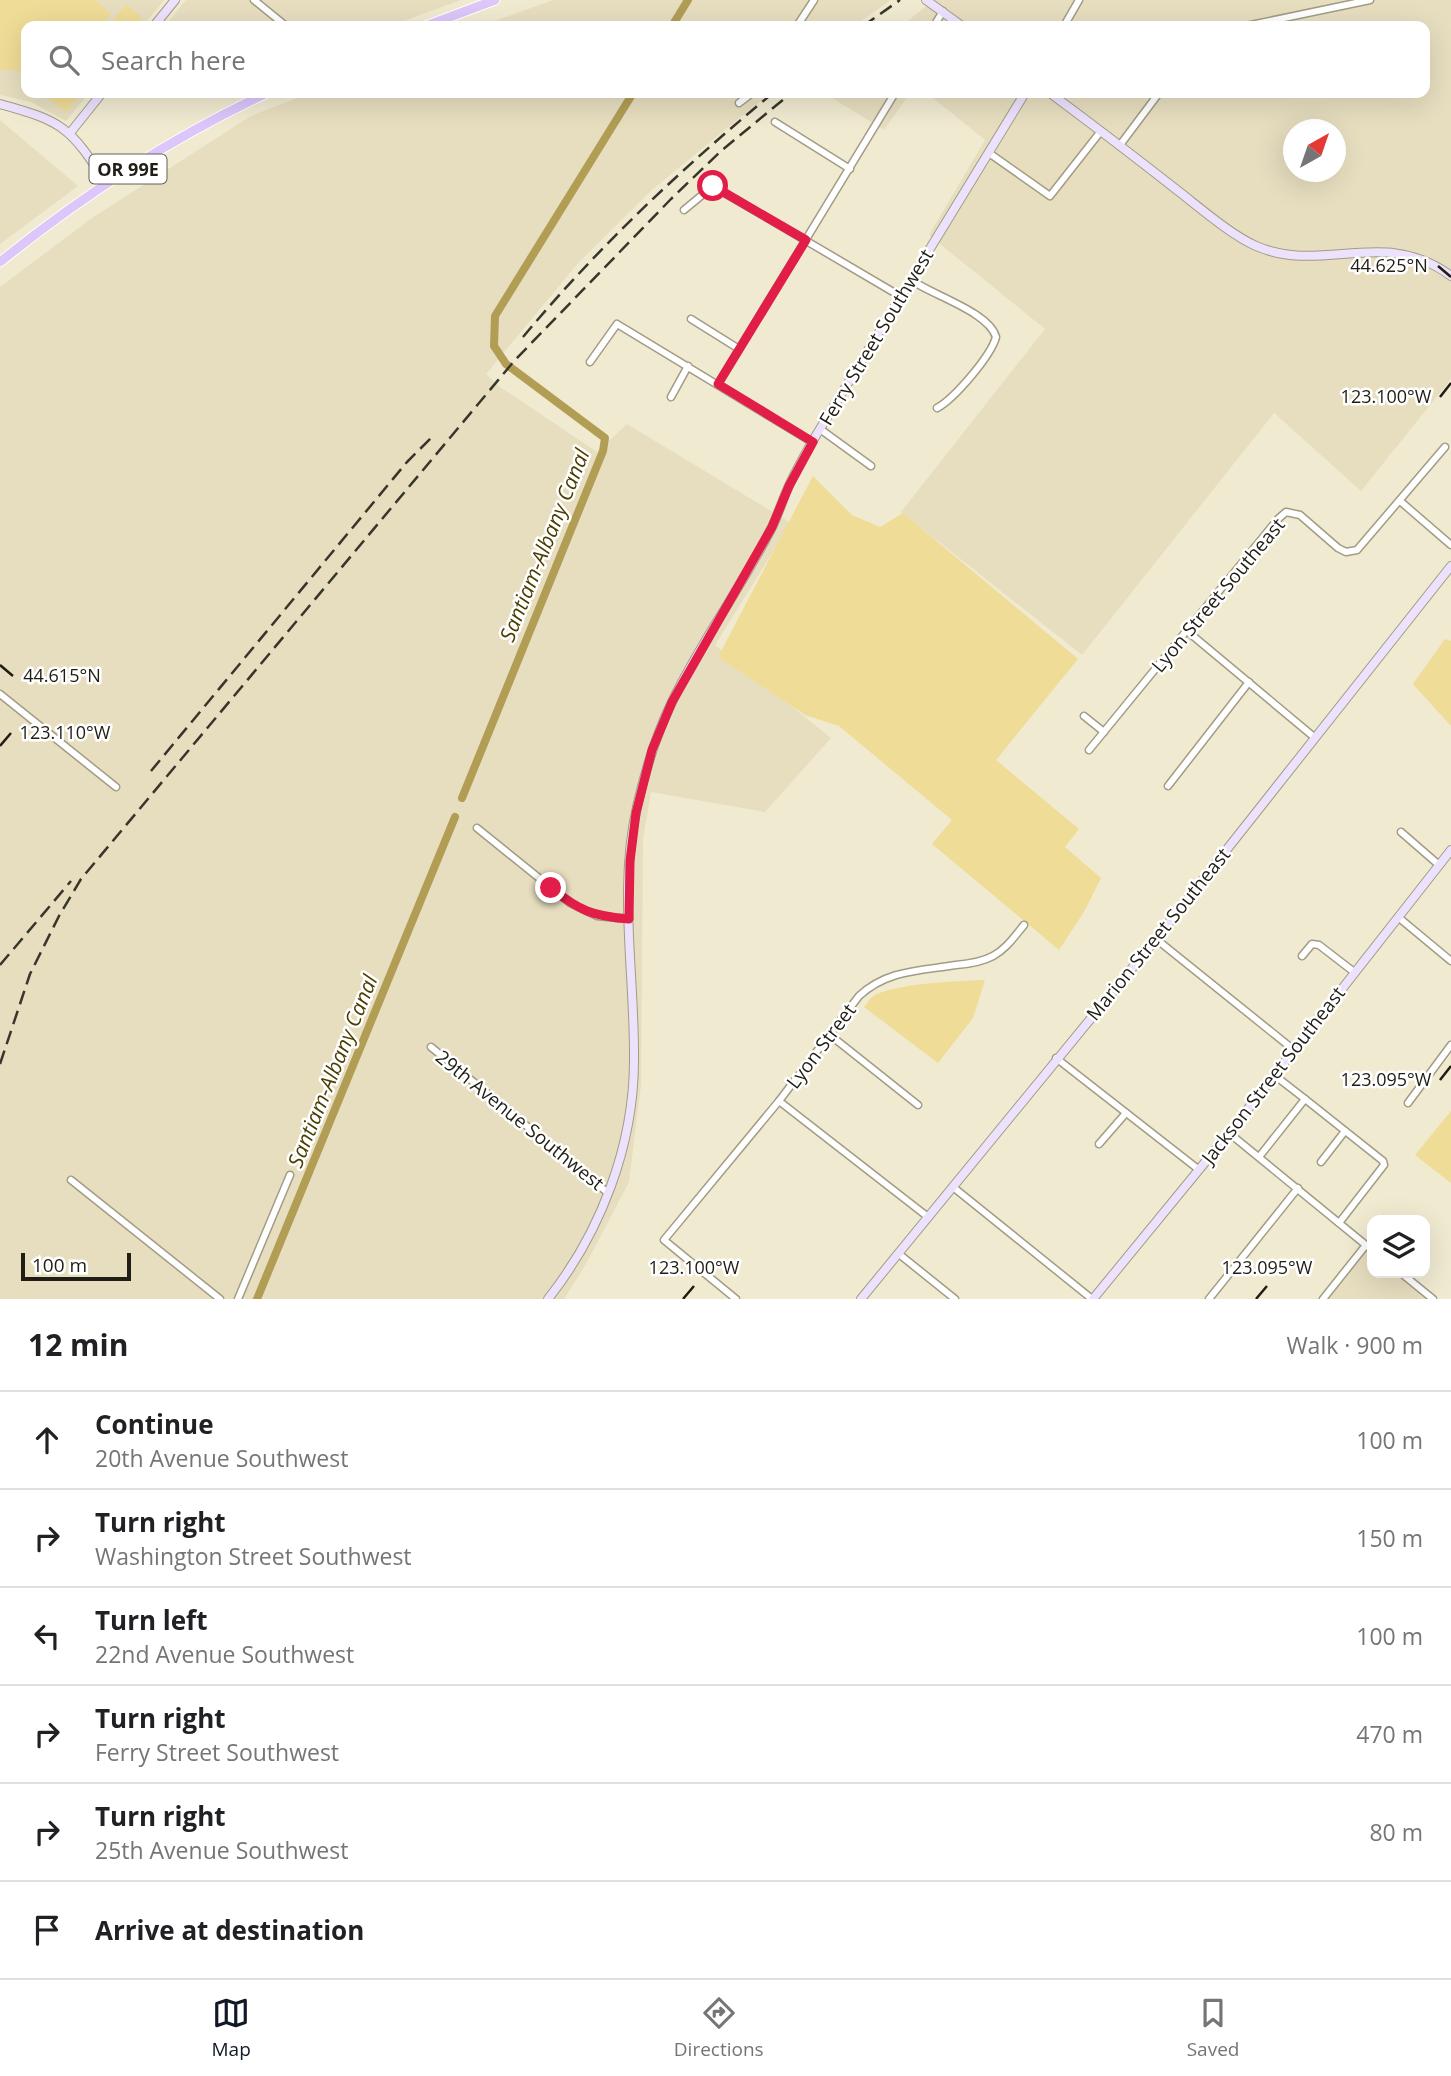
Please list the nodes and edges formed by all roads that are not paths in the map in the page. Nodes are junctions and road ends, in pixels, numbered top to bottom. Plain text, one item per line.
1 (175, 0) edge
2 (254, 0) edge
3 (495, 0) edge
4 (814, 0) edge
5 (926, 0) edge
6 (1080, 0) edge
7 (1370, 0) edge
8 (943, 11) junction
9 (158, 21) edge
10 (280, 21) edge
11 (439, 21) edge
12 (800, 21) edge
13 (937, 21) edge
14 (956, 21) edge
15 (1067, 21) edge
16 (1270, 21) edge
17 (98, 98) edge
18 (257, 98) edge
19 (746, 98) edge
20 (892, 98) edge
21 (1021, 98) edge
22 (1057, 98) edge
23 (1155, 98) edge
24 (739, 103) dead end
25 (0, 104) edge
26 (775, 122) dead end
27 (1101, 131) junction
28 (69, 133) junction
29 (1120, 145) junction
30 (989, 153) junction
31 (850, 169) junction
32 (106, 183) junction
33 (684, 210) dead end
34 (806, 240) junction
35 (0, 262) edge
36 (1449, 275) edge
37 (911, 280) junction
38 (900, 296) junction
39 (691, 319) dead end
40 (739, 349) junction
41 (590, 362) dead end
42 (688, 366) junction
43 (718, 384) junction
44 (671, 397) dead end
45 (937, 408) dead end
46 (820, 429) junction
47 (813, 442) junction
48 (1445, 447) dead end
49 (872, 466) dead end
50 (1400, 501) junction
51 (1451, 545) edge
52 (1451, 566) edge
53 (1187, 631) junction
54 (1249, 682) junction
55 (0, 694) edge
56 (1084, 716) dead end
57 (1104, 732) junction
58 (1314, 737) junction
59 (1089, 750) dead end
60 (1168, 786) dead end
61 (116, 787) dead end
62 (477, 828) dead end
63 (1401, 832) dead end
64 (1451, 850) edge
65 (1439, 865) junction
66 (1398, 917) junction
67 (629, 919) junction
68 (1024, 925) dead end
69 (1156, 939) junction
70 (1302, 956) dead end
71 (1451, 961) edge
72 (1354, 972) junction
73 (830, 1035) junction
74 (1451, 1045) edge
75 (431, 1047) dead end
76 (1294, 1050) junction
77 (1056, 1058) junction
78 (1274, 1074) junction
79 (1305, 1099) junction
80 (779, 1101) junction
81 (1408, 1103) dead end
82 (918, 1105) dead end
83 (1126, 1113) junction
84 (1345, 1131) junction
85 (1229, 1133) junction
86 (1099, 1144) dead end
87 (1259, 1157) junction
88 (1321, 1162) dead end
89 (1198, 1170) junction
90 (290, 1175) dead end
91 (71, 1180) dead end
92 (953, 1187) junction
93 (1298, 1188) junction
94 (608, 1193) junction
95 (928, 1217) junction
96 (1339, 1223) junction
97 (1367, 1245) edge
98 (1367, 1249) edge
99 (899, 1254) junction
100 (1407, 1278) edge
101 (220, 1299) edge
102 (238, 1299) edge
103 (548, 1299) edge
104 (736, 1299) edge
105 (861, 1299) edge
106 (955, 1299) edge
107 (1092, 1299) edge
108 (1209, 1299) edge
109 (1323, 1299) edge
110 (1433, 1299) edge

1 - 9 street
2 - 10 street
3 - 11 main road
4 - 12 street
5 - 8 street
6 - 15 street
7 - 16 street
8 - 13 street
8 - 14 street
17 - 28 street
18 - 32 main road, OR 99E
19 - 24 street
20 - 31 street
21 - 30 street, Ferry Street Southwest
22 - 27 street
23 - 29 street
25 - 28 street
26 - 31 street
27 - 29 street
27 - 30 street
28 - 32 street
29 - 36 street
30 - 37 street, Ferry Street Southwest
31 - 34 street
32 - 35 main road, OR 99E
33 - 34 street
34 - 38 street
34 - 40 street
37 - 38 street, Ferry Street Southwest
37 - 45 street
38 - 46 street, Ferry Street Southwest
39 - 40 street
40 - 43 street
41 - 42 street
42 - 43 street
42 - 44 street
43 - 47 street
46 - 47 street, Ferry Street Southwest
46 - 49 street
47 - 67 street, Ferry Street Southwest
48 - 50 street, Lyon Street Southeast
50 - 51 street
50 - 53 street, Lyon Street Southeast
52 - 58 street, Marion Street Southeast
53 - 54 street
53 - 57 street, Lyon Street Southeast
54 - 58 street
54 - 60 street
55 - 61 street
56 - 57 street
57 - 59 street, Lyon Street Southeast
58 - 69 street, Marion Street Southeast
62 - 67 street
63 - 65 street
64 - 65 street, Jackson Street Southeast
65 - 66 street, Jackson Street Southeast
66 - 71 street
66 - 72 street, Jackson Street Southeast
67 - 94 street, Ferry Street Southwest
68 - 73 street, Lyon Street
69 - 76 street
69 - 77 street, Marion Street Southeast
70 - 72 street
72 - 76 street, Jackson Street Southeast
73 - 80 street, Lyon Street
73 - 82 street
74 - 81 street
75 - 94 street, 29th Avenue Southwest
76 - 78 street, Jackson Street Southeast
77 - 83 street
77 - 92 street, Marion Street Southeast
78 - 79 street
78 - 85 street, Jackson Street Southeast
79 - 84 street
79 - 87 street
80 - 95 street
80 - 104 street, Lyon Street
83 - 86 street
83 - 89 street
84 - 88 street
84 - 96 street
85 - 87 street
85 - 89 street, Jackson Street Southeast
87 - 93 street
89 - 107 street, Jackson Street Southeast
90 - 102 street
91 - 101 street
92 - 95 street, Marion Street Southeast
92 - 107 street
93 - 96 street
93 - 108 street
94 - 103 street, Ferry Street Southwest
95 - 99 street, Marion Street Southeast
96 - 97 street
98 - 109 street
99 - 105 street, Marion Street Southeast
99 - 106 street
100 - 110 street

